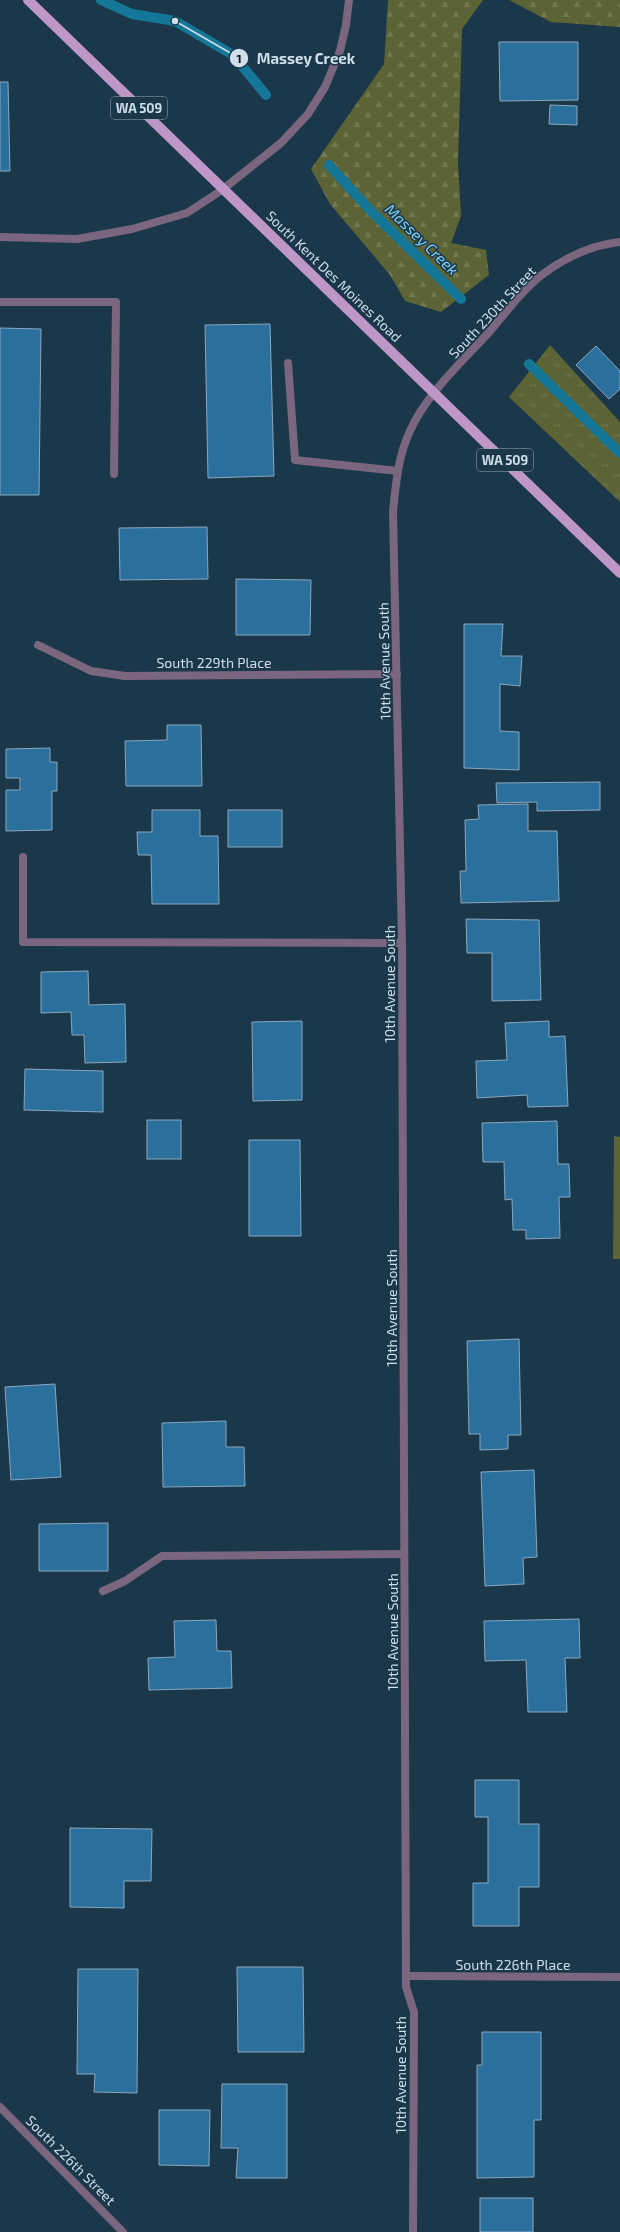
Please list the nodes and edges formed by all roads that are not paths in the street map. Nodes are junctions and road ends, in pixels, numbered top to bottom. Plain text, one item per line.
1 (28, 0) edge
2 (349, 0) edge
3 (222, 190) junction
4 (0, 237) edge
5 (620, 242) edge
6 (0, 302) edge
7 (288, 363) dead end
8 (435, 393) junction
9 (398, 471) junction
10 (114, 474) dead end
11 (620, 573) edge
12 (38, 645) dead end
13 (397, 674) junction
14 (23, 857) dead end
15 (402, 943) junction
16 (404, 1554) junction
17 (103, 1591) dead end
18 (406, 1976) junction
19 (620, 1977) edge
20 (0, 2106) edge
21 (123, 2232) edge
22 (413, 2232) edge

1 - 3 main road, South Kent Des Moines Road / WA 509
2 - 3 street
3 - 4 street
3 - 8 main road, South Kent Des Moines Road / WA 509
5 - 8 street, South 230th Street
6 - 10 street
7 - 9 street
8 - 9 street, 10th Avenue South
8 - 11 main road, South Kent Des Moines Road / WA 509
9 - 13 street, 10th Avenue South
12 - 13 street, South 229th Place
13 - 15 street, 10th Avenue South
14 - 15 street
15 - 16 street, 10th Avenue South
16 - 17 street
16 - 18 street, 10th Avenue South
18 - 19 street, South 226th Place
18 - 22 street, 10th Avenue South
20 - 21 street, South 226th Street

